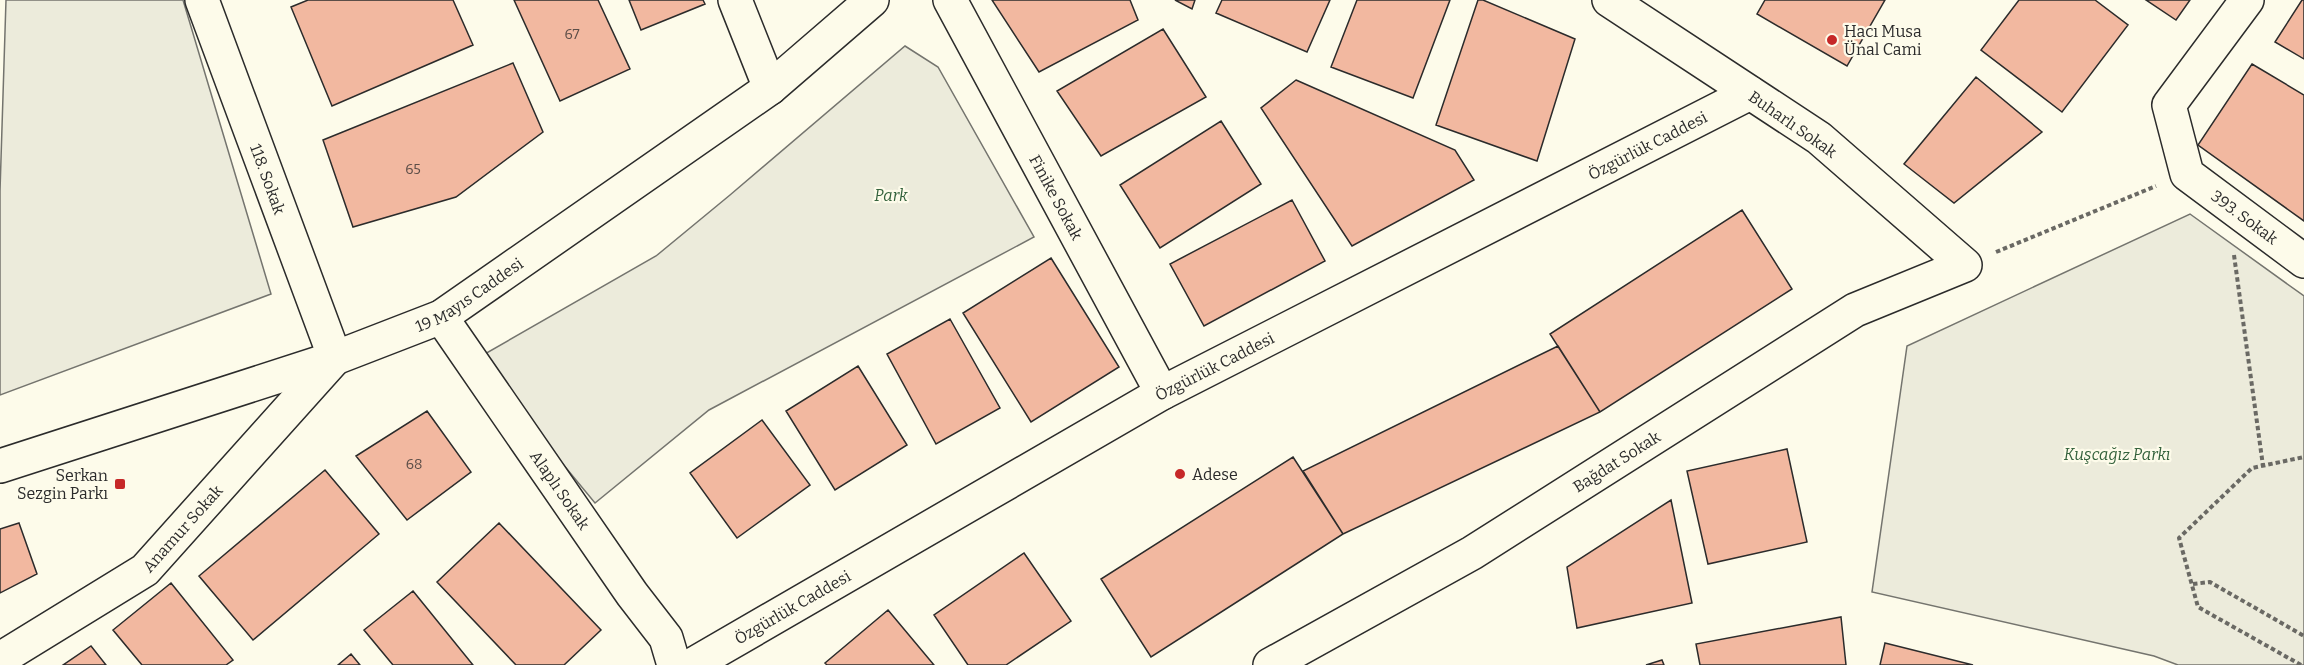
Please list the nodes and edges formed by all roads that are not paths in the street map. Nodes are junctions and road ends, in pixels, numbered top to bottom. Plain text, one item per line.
1 (202, 0) edge
2 (735, 0) edge
3 (872, 0) edge
4 (950, 0) edge
5 (1609, 0) edge
6 (2247, 0) edge
7 (770, 88) junction
8 (1750, 93) junction
9 (2304, 261) edge
10 (1965, 265) joint
11 (441, 317) junction
12 (334, 358) junction
13 (1162, 393) junction
14 (0, 466) edge
15 (0, 659) edge
16 (674, 665) edge
17 (692, 665) edge
18 (1270, 665) edge

1 - 12 street, 118. Sokak
2 - 7 street
3 - 7 street, 19 Mayıs Caddesi
4 - 13 street, Finike Sokak
5 - 8 street, Buharlı Sokak
6 - 9 street, 393. Sokak
7 - 11 street, 19 Mayıs Caddesi
8 - 10 street, Buharlı Sokak
8 - 13 street, Özgürlük Caddesi
10 - 18 street, Bağdat Sokak
11 - 12 street, 19 Mayıs Caddesi
11 - 16 street, Alaplı Sokak
12 - 14 street, 19 Mayıs Caddesi
12 - 15 street, Anamur Sokak
13 - 17 street, Özgürlük Caddesi

